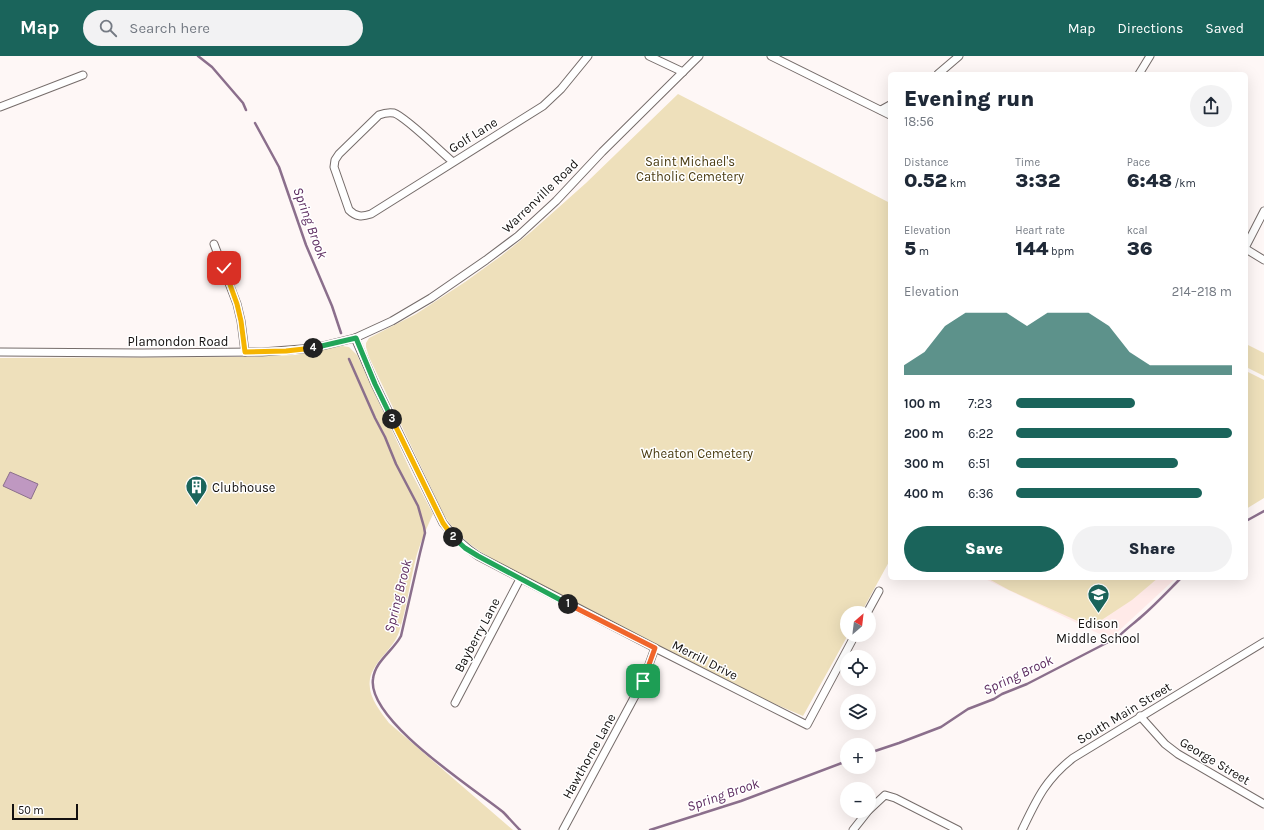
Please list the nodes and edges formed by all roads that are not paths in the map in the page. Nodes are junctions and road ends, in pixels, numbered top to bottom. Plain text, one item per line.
1 (588, 56) edge
2 (649, 56) edge
3 (699, 56) edge
4 (771, 56) edge
5 (959, 56) edge
6 (1150, 56) edge
7 (683, 72) junction
8 (940, 72) edge
9 (1140, 72) edge
10 (83, 75) dead end
11 (888, 106) edge
12 (0, 107) edge
13 (881, 110) junction
14 (888, 114) edge
15 (453, 162) junction
16 (1264, 211) edge
17 (1248, 243) edge
18 (214, 244) dead end
19 (1248, 248) edge
20 (1264, 260) edge
21 (356, 338) junction
22 (0, 352) edge
23 (245, 352) junction
24 (520, 579) junction
25 (879, 591) dead end
26 (871, 606) edge
27 (851, 642) edge
28 (1264, 642) edge
29 (655, 648) junction
30 (455, 703) dead end
31 (1140, 716) junction
32 (876, 801) edge
33 (1264, 804) edge
34 (862, 818) edge
35 (563, 830) edge
36 (852, 830) edge
37 (958, 830) edge
38 (1022, 830) edge

1 - 15 street, Golf Lane
2 - 7 street
3 - 7 street, Warrenville Road
4 - 13 street
5 - 8 street
6 - 9 street
7 - 21 street, Warrenville Road
10 - 12 street
11 - 13 street
13 - 14 street
15 - 15 street, Golf Lane
16 - 17 street
18 - 23 street
19 - 20 street
21 - 23 street, Plamondon Road
21 - 24 street, Merrill Drive
22 - 23 street, Plamondon Road
24 - 29 street, Merrill Drive
24 - 30 street, Bayberry Lane
25 - 26 street
27 - 29 street, Merrill Drive
28 - 31 street, South Main Street
29 - 35 street, Hawthorne Lane
31 - 33 street, George Street
31 - 38 street, South Main Street
32 - 37 street
34 - 36 street

